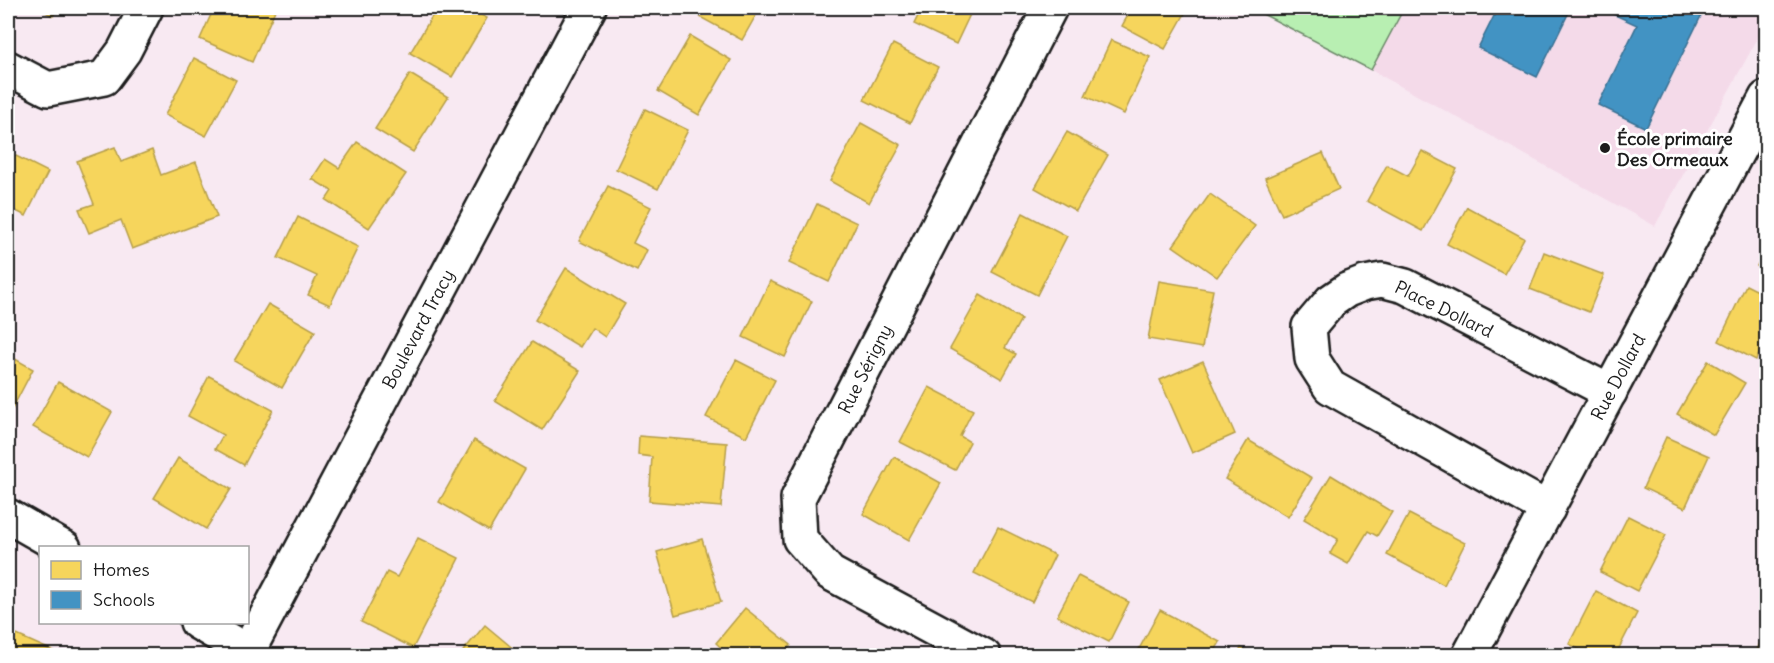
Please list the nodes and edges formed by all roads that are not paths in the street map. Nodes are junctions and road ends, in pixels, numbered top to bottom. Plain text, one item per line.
1 (146, 8) edge
2 (589, 8) edge
3 (1050, 8) edge
4 (8, 68) edge
5 (1767, 98) edge
6 (1610, 392) junction
7 (1548, 508) junction
8 (8, 516) edge
9 (60, 546) edge
10 (200, 624) edge
11 (251, 653) edge
12 (984, 656) edge
13 (1470, 656) edge

1 - 4 street
2 - 11 street, Boulevard Tracy
3 - 12 street, Rue Sérigny
5 - 6 street, Rue Dollard
6 - 7 street, Rue Dollard
6 - 7 street, Place Dollard
7 - 13 street, Rue Dollard
8 - 9 street
10 - 11 street

